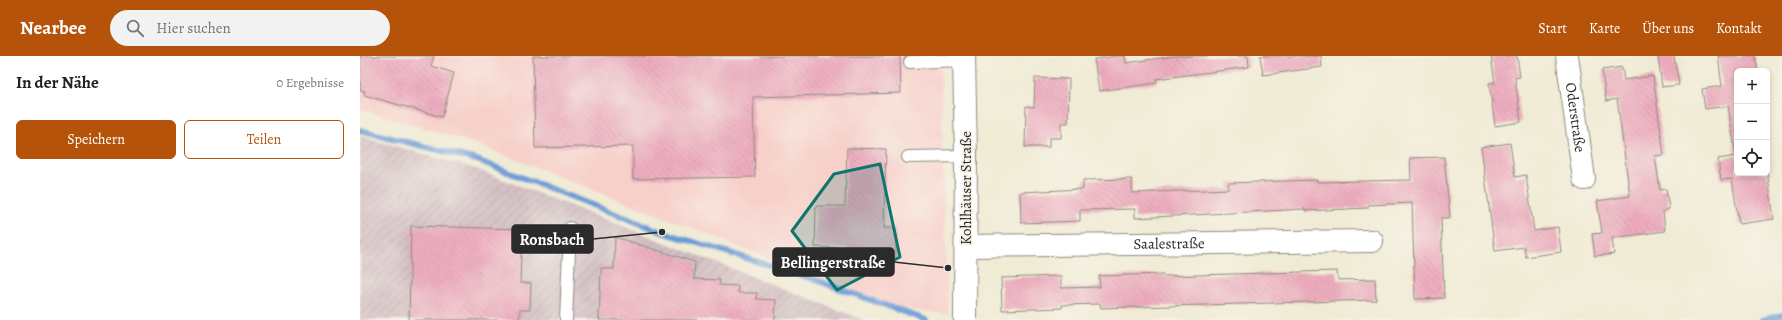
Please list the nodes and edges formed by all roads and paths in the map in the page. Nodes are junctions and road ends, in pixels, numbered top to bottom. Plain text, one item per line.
1 (1567, 56) edge
2 (964, 58) edge
3 (910, 62) dead end
4 (966, 156) junction
5 (908, 157) dead end
6 (1584, 179) dead end
7 (570, 228) dead end
8 (1372, 241) dead end
9 (967, 246) junction
10 (566, 320) edge
11 (965, 320) edge

1 - 6 street, Oderstraße
2 - 3 lane
2 - 4 street, Kohlhäuser Straße
4 - 5 lane
4 - 9 street, Kohlhäuser Straße
7 - 10 lane
8 - 9 street, Saalestraße
9 - 11 street, Kohlhäuser Straße

